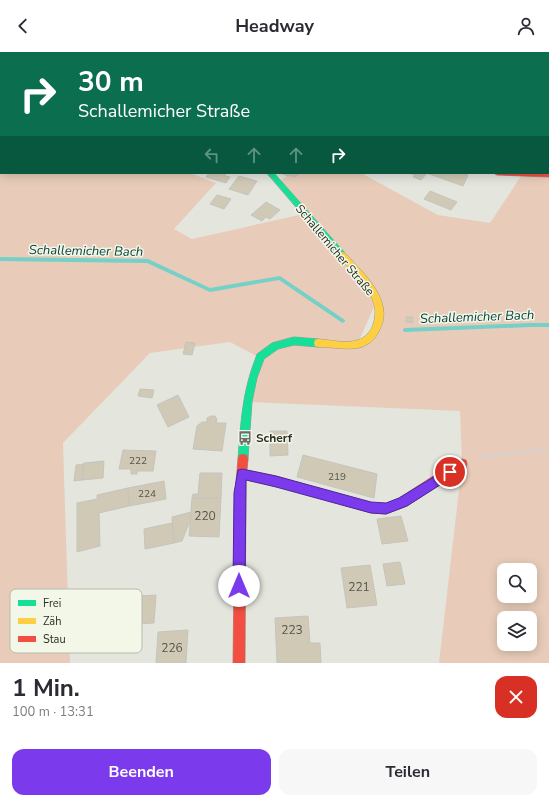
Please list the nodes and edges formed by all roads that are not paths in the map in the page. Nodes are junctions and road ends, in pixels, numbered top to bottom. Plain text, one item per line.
1 (271, 174) edge
2 (523, 174) edge
3 (549, 175) edge
4 (462, 464) road end
5 (242, 474) junction
6 (239, 663) edge

1 - 5 street, Schallemicher Straße
2 - 3 street
4 - 5 street
5 - 6 street, Schallemicher Straße

